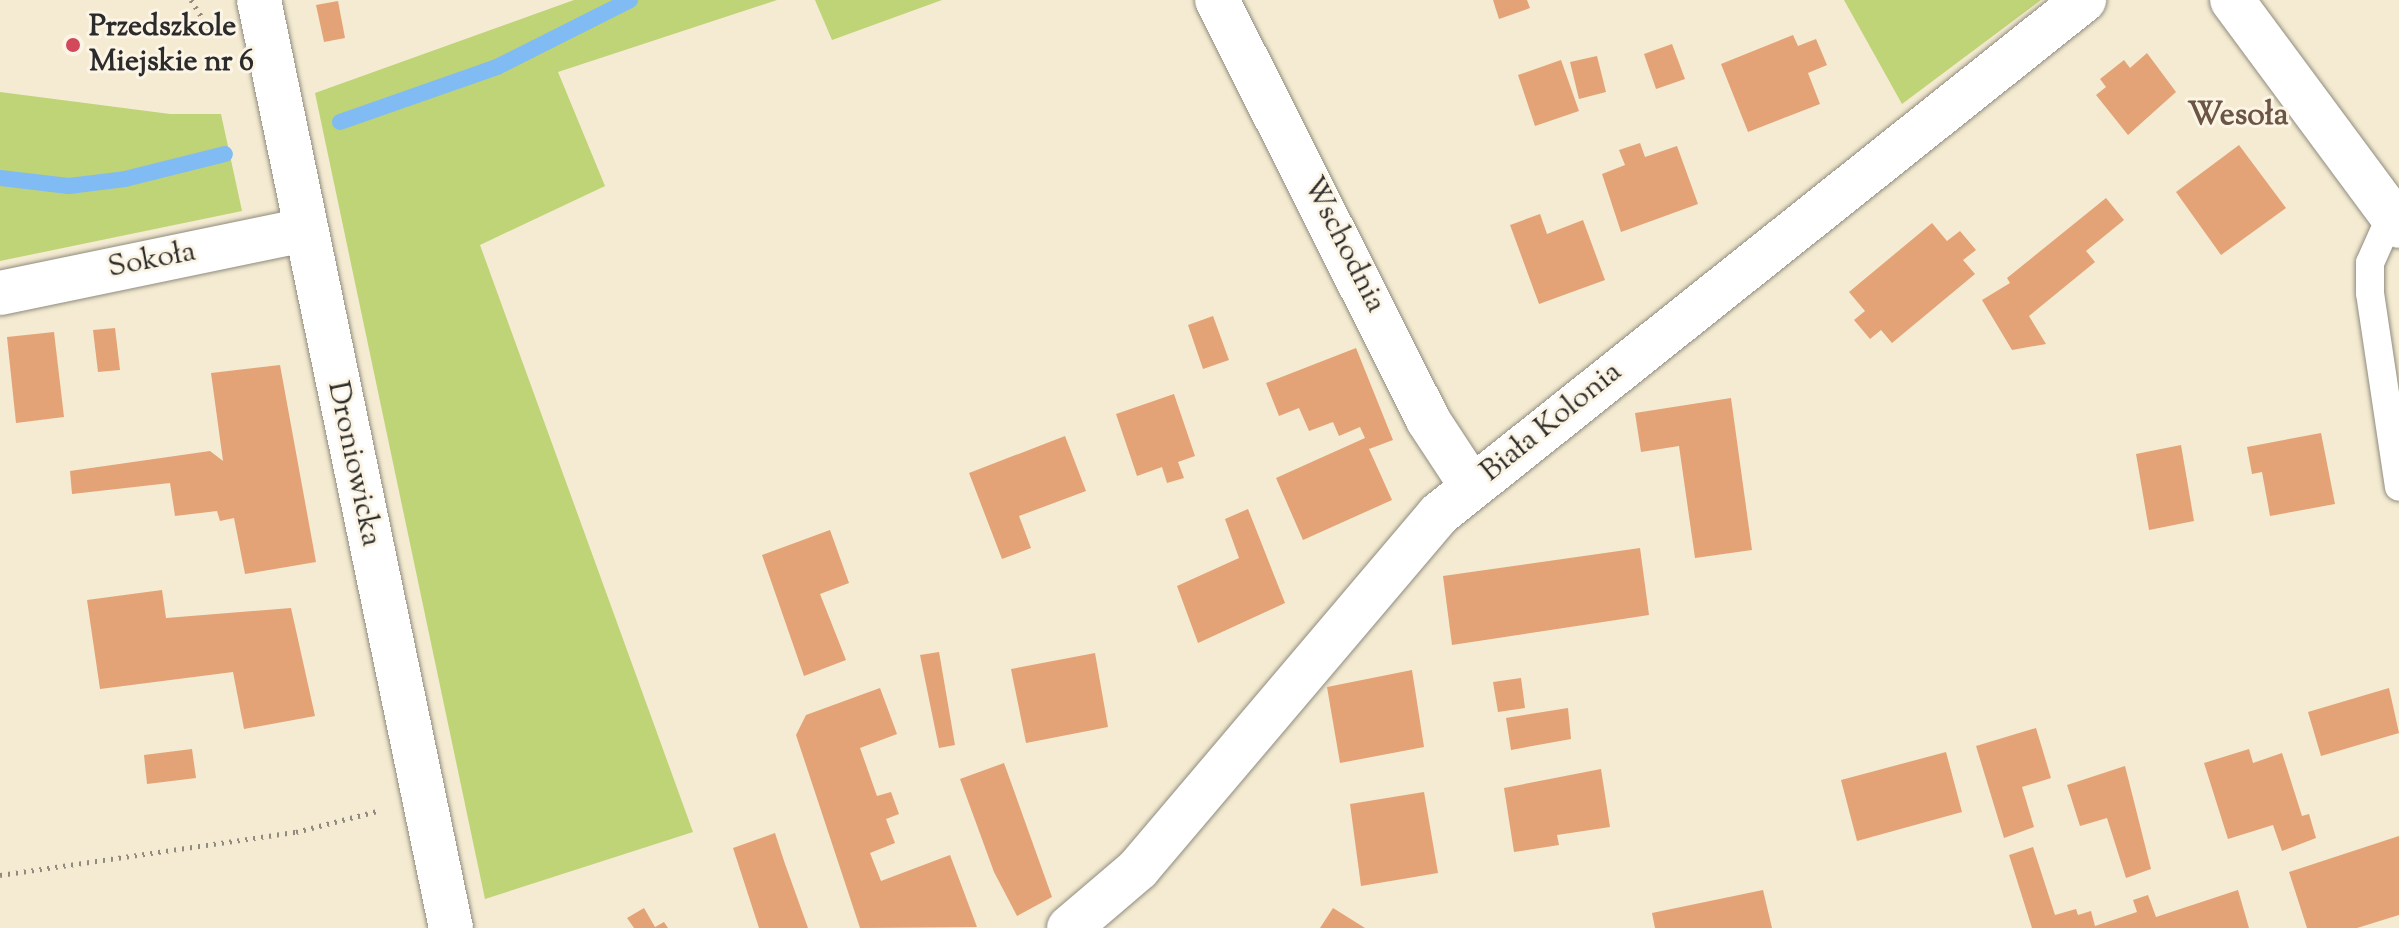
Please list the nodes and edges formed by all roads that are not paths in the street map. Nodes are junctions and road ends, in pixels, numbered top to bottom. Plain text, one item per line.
1 (259, 0) edge
2 (1217, 0) edge
3 (2084, 0) edge
4 (2232, 0) edge
5 (2395, 222) edge
6 (304, 230) junction
7 (0, 293) edge
8 (1472, 487) junction
9 (2399, 487) edge
10 (1084, 924) edge
11 (451, 928) edge

1 - 6 street, Droniowicka
2 - 8 street, Wschodnia
3 - 8 street, Biała Kolonia
4 - 5 street
5 - 9 lane
6 - 7 street, Sokoła
6 - 11 street, Droniowicka
8 - 10 street, Biała Kolonia

